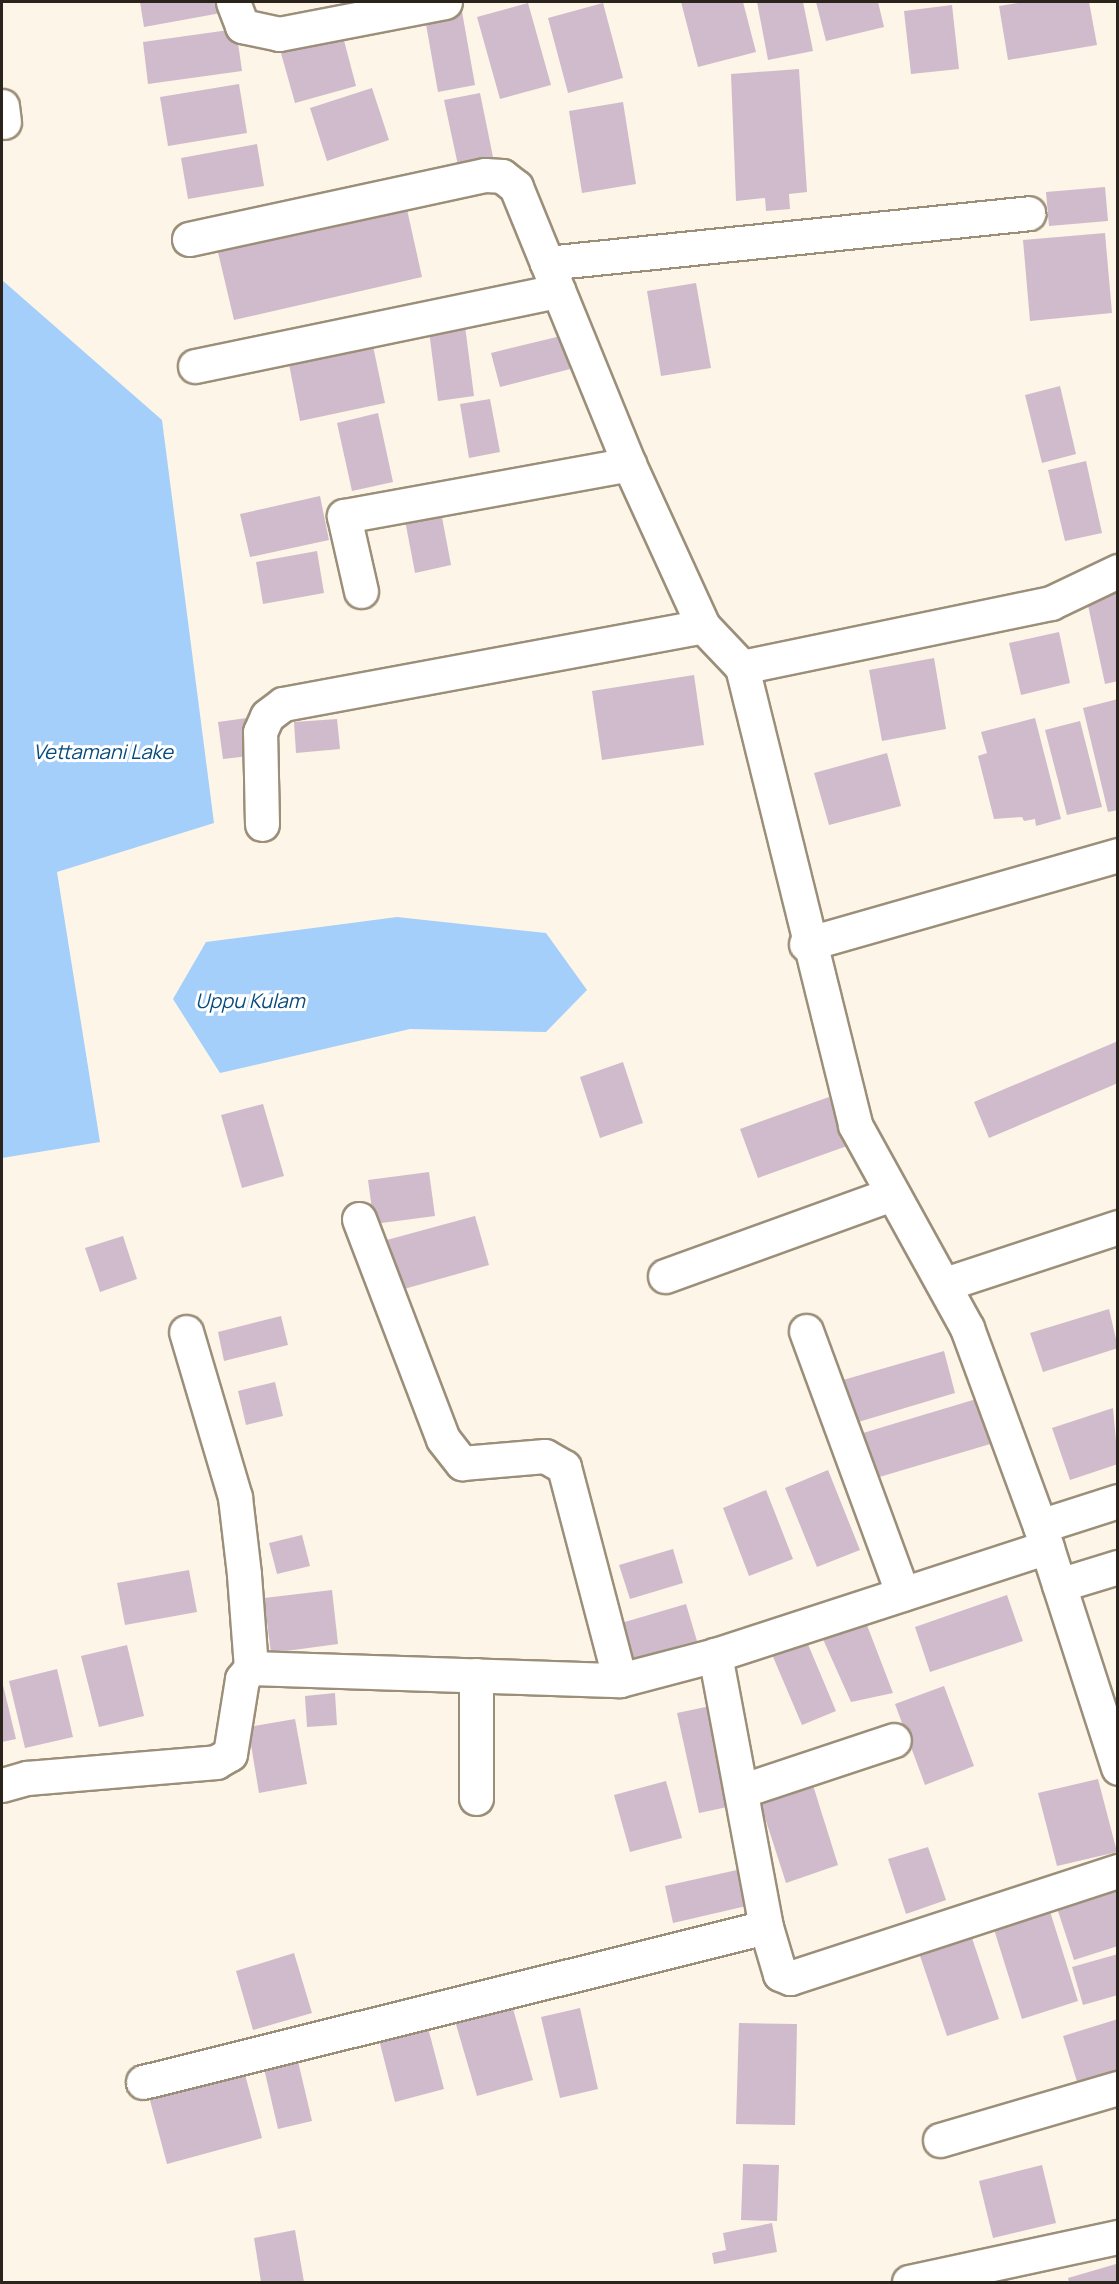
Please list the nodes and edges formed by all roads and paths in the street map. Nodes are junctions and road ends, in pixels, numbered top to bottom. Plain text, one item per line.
1 (233, 2) edge
2 (445, 2) edge
3 (1028, 213) dead end
4 (189, 239) dead end
5 (552, 277) junction
6 (195, 366) dead end
7 (629, 464) junction
8 (1118, 571) edge
9 (362, 591) dead end
10 (703, 626) junction
11 (742, 667) junction
12 (262, 824) dead end
13 (1118, 855) edge
14 (806, 944) junction
15 (891, 1194) junction
16 (359, 1219) dead end
17 (1118, 1227) edge
18 (664, 1276) dead end
19 (945, 1284) junction
20 (806, 1331) dead end
21 (186, 1332) dead end
22 (1118, 1501) edge
23 (1043, 1537) junction
24 (1118, 1567) edge
25 (1059, 1585) junction
26 (903, 1594) junction
27 (715, 1655) junction
28 (251, 1668) junction
29 (476, 1675) junction
30 (620, 1680) junction
31 (1104, 1682) edge
32 (894, 1740) dead end
33 (1118, 1767) edge
34 (2, 1785) edge
35 (741, 1791) junction
36 (476, 1798) dead end
37 (1118, 1871) edge
38 (766, 1927) junction
39 (143, 2082) dead end
40 (1118, 2088) edge
41 (940, 2140) dead end
42 (1118, 2237) edge
43 (909, 2283) edge

1 - 2 street
3 - 5 street
4 - 5 street
5 - 6 street
5 - 7 street
7 - 9 street
7 - 10 street
8 - 11 street
10 - 11 street
10 - 12 street
11 - 14 street
13 - 14 street
14 - 15 street
15 - 18 street
15 - 19 street
16 - 30 street
17 - 19 street
19 - 23 street
20 - 26 street
21 - 28 street
22 - 23 street
23 - 25 street
23 - 26 street
24 - 25 street
25 - 31 street
26 - 27 street
27 - 30 street
27 - 35 street
28 - 29 street
28 - 34 street
29 - 30 street
29 - 36 street
31 - 33 street
32 - 35 street
35 - 38 street
37 - 38 street
38 - 39 street
40 - 41 street
42 - 43 street

